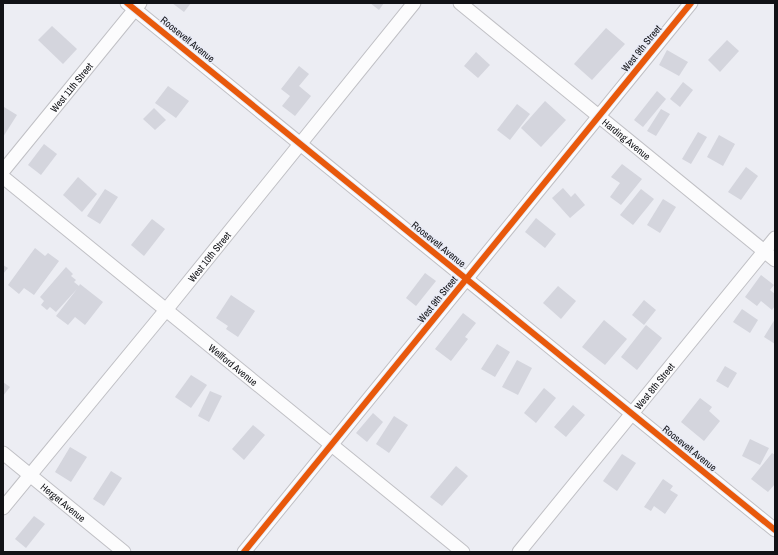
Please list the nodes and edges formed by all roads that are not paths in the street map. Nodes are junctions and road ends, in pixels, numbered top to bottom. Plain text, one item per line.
1 (414, 3) edge
2 (460, 3) edge
3 (691, 3) edge
4 (134, 5) edge
5 (598, 116) junction
6 (300, 144) junction
7 (3, 171) edge
8 (3, 177) edge
9 (775, 238) edge
10 (764, 251) junction
11 (775, 260) edge
12 (466, 279) junction
13 (166, 310) junction
14 (632, 414) junction
15 (331, 445) junction
16 (3, 453) edge
17 (30, 475) junction
18 (3, 508) edge
19 (775, 530) edge
20 (124, 552) edge
21 (244, 552) edge
22 (463, 552) edge
23 (519, 552) edge

1 - 6 street, West 10th Street
2 - 5 street, Harding Avenue
3 - 5 street, West 9th Street
4 - 6 street, Roosevelt Avenue
4 - 7 street, West 11th Street
5 - 10 street, Harding Avenue
5 - 12 street, West 9th Street
6 - 12 street, Roosevelt Avenue
6 - 13 street, West 10th Street
8 - 13 street, Wellford Avenue
9 - 10 street, West 8th Street
10 - 11 street, Harding Avenue
10 - 14 street, West 8th Street
12 - 14 street, Roosevelt Avenue
12 - 15 street, West 9th Street
13 - 15 street, Wellford Avenue
13 - 17 street, West 10th Street
14 - 19 street, Roosevelt Avenue
14 - 23 street, West 8th Street
15 - 21 street, West 9th Street
15 - 22 street, Wellford Avenue
16 - 17 street, Herget Avenue
17 - 18 street, West 10th Street
17 - 20 street, Herget Avenue

